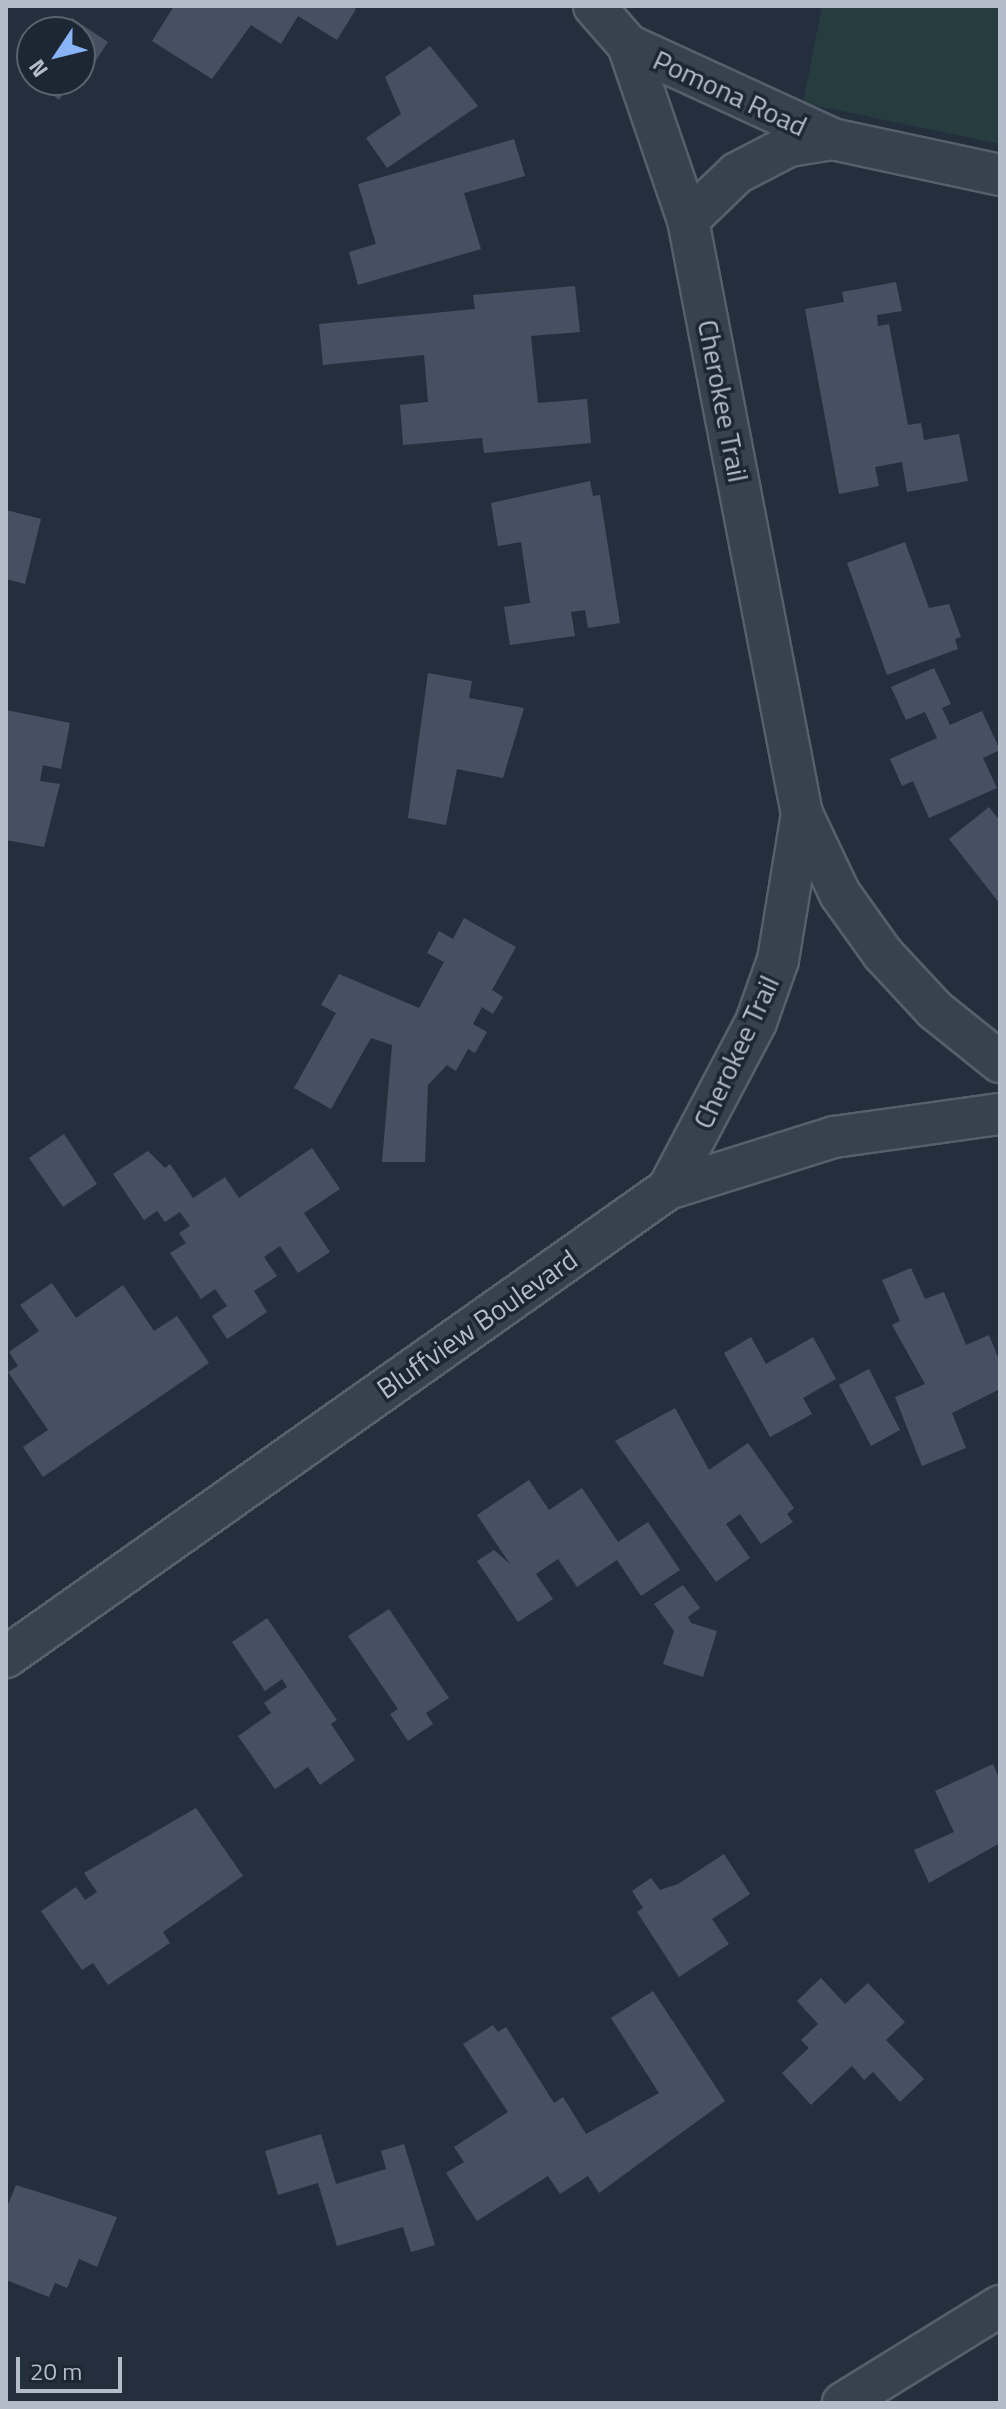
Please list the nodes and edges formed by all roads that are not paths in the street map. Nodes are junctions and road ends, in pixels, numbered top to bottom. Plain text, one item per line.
1 (594, 6) edge
2 (628, 45) junction
3 (832, 139) junction
4 (1000, 175) edge
5 (688, 220) junction
6 (802, 814) junction
7 (1000, 1062) edge
8 (1000, 1114) edge
9 (668, 1189) junction
10 (6, 1657) edge
11 (1000, 2306) edge
12 (843, 2403) edge

1 - 2 street, Cherokee Trail
2 - 3 street, Pomona Road
2 - 5 street, Cherokee Trail
3 - 4 street, Pomona Road
3 - 5 street, Pomona Road
5 - 6 street, Cherokee Trail
6 - 7 street, Cherokee Trail
6 - 9 street, Cherokee Trail
8 - 9 street, Bluffview Boulevard
9 - 10 street, Bluffview Boulevard
11 - 12 street

